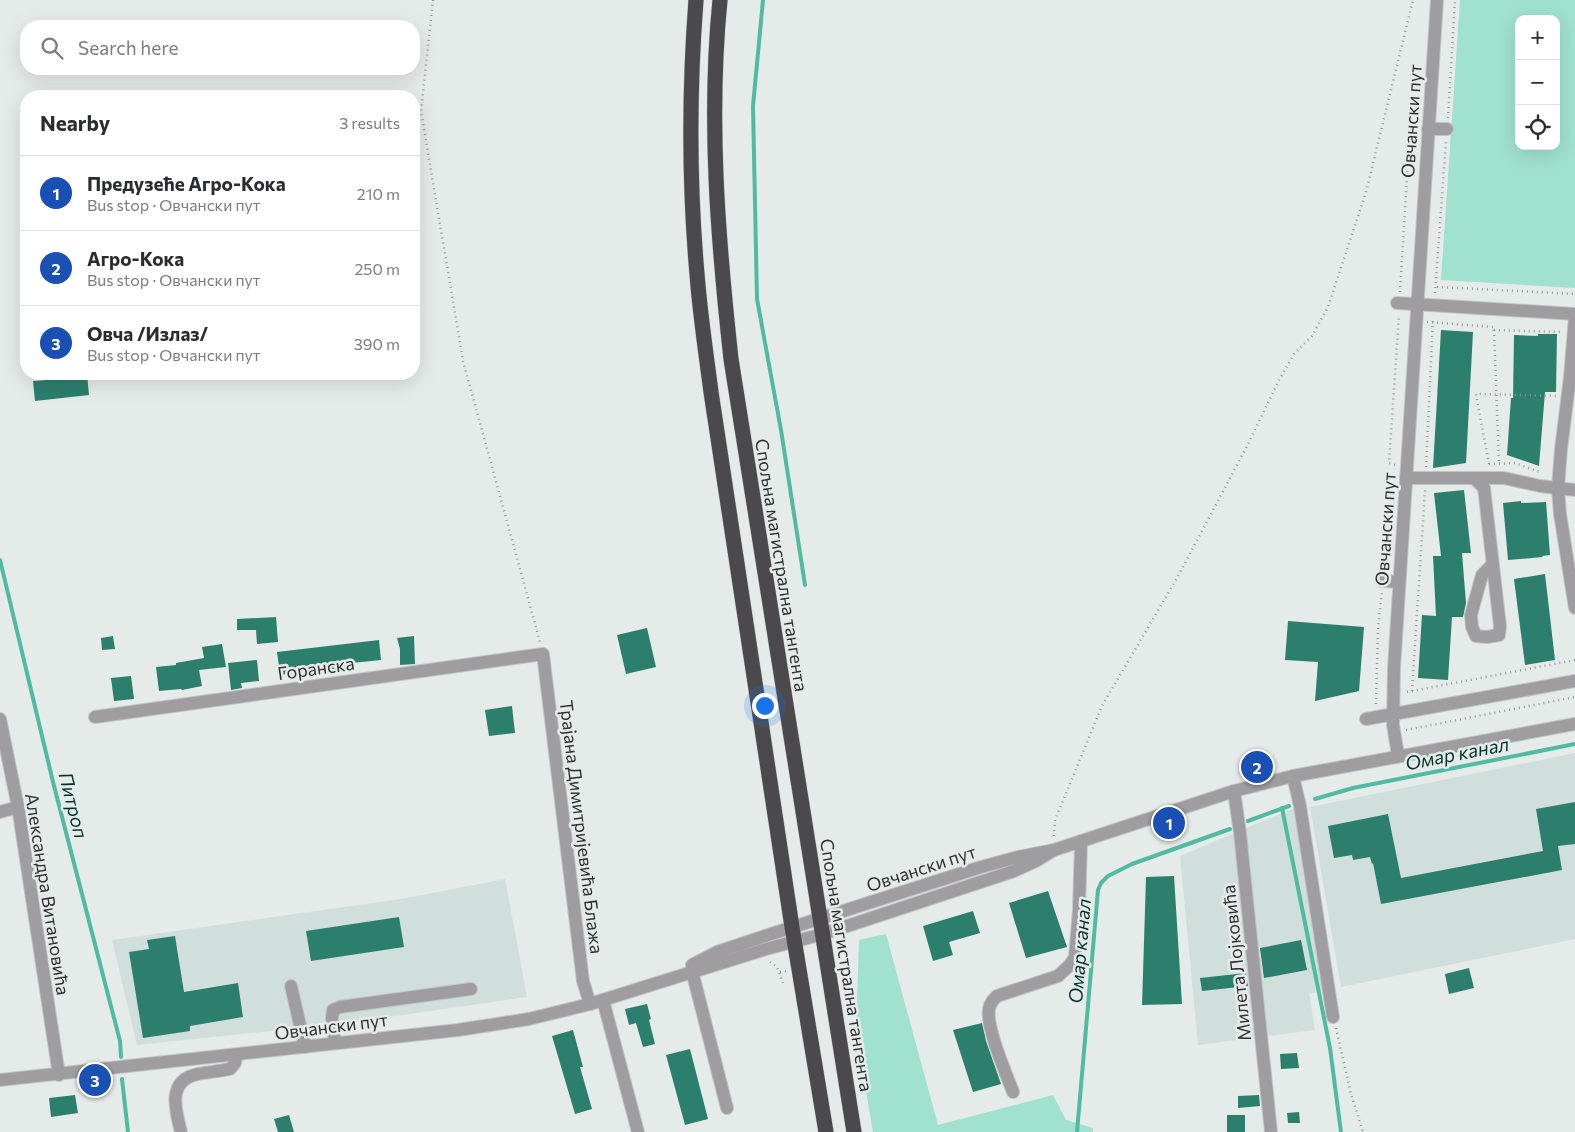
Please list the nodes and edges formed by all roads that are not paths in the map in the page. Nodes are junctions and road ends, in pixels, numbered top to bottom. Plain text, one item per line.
1 (696, 0) edge
2 (720, 0) edge
3 (1437, 0) edge
4 (1428, 128) junction
5 (1447, 129) road end
6 (1397, 303) dead end
7 (1417, 304) junction
8 (1575, 315) edge
9 (1406, 478) junction
10 (1474, 478) junction
11 (1558, 488) junction
12 (1575, 490) edge
13 (1493, 564) junction
14 (1382, 581) dead end
15 (1399, 582) junction
16 (1575, 608) edge
17 (543, 654) joint
18 (1575, 681) edge
19 (1393, 714) junction
20 (95, 717) dead end
21 (0, 719) edge
22 (1366, 719) dead end
23 (1575, 724) edge
24 (1398, 755) junction
25 (1293, 776) junction
26 (1234, 791) junction
27 (18, 807) junction
28 (0, 812) edge
29 (1082, 841) junction
30 (1054, 850) junction
31 (820, 918) junction
32 (793, 934) junction
33 (822, 934) junction
34 (692, 971) junction
35 (660, 981) junction
36 (291, 986) dead end
37 (471, 989) dead end
38 (603, 1000) junction
39 (590, 1004) junction
40 (1333, 1017) road end
41 (335, 1043) junction
42 (305, 1047) junction
43 (236, 1055) junction
44 (59, 1075) junction
45 (0, 1080) edge
46 (1012, 1092) dead end
47 (728, 1108) dead end
48 (181, 1132) edge
49 (638, 1132) edge
50 (826, 1132) edge
51 (854, 1132) edge
52 (1271, 1132) edge

1 - 32 highway
2 - 31 highway, Спољна магистрална тангента
3 - 4 street, Овчански пут
4 - 5 street
4 - 7 street, Овчански пут
6 - 7 street
7 - 8 street
7 - 9 street, Овчански пут
8 - 11 street
9 - 10 street
9 - 15 street, Овчански пут
10 - 11 street
10 - 13 street
11 - 12 street
11 - 16 street
13 - 13 street
14 - 15 street
15 - 19 street, Овчански пут
17 - 20 street, Горанска
17 - 39 street, Трајана Димитријевића Блажа
18 - 19 street
19 - 22 street
19 - 24 street, Овчански пут
21 - 27 street, Александра Витановића
23 - 24 street, Овчански пут
24 - 25 street, Овчански пут
25 - 26 street, Овчански пут
25 - 40 street
26 - 29 street, Овчански пут
26 - 52 street, Милета Лојковића
27 - 28 street
27 - 44 street, Александра Витановића
29 - 30 street, Овчански пут
29 - 46 street
30 - 31 street, Овчански пут
30 - 33 street, Овчански пут
31 - 32 street, Овчански пут
31 - 33 highway, Спољна магистрална тангента
32 - 33 street, Овчански пут
32 - 34 street, Овчански пут
32 - 35 street, Овчански пут
32 - 50 highway
33 - 51 highway, Спољна магистрална тангента
34 - 35 street, Овчански пут
34 - 47 street
35 - 38 street, Овчански пут
36 - 42 street
37 - 41 street
38 - 39 street, Овчански пут
38 - 49 street
39 - 41 street, Овчански пут
41 - 42 street, Овчански пут
42 - 43 street, Овчански пут
43 - 44 street, Овчански пут
43 - 48 street
44 - 45 street, Овчански пут

